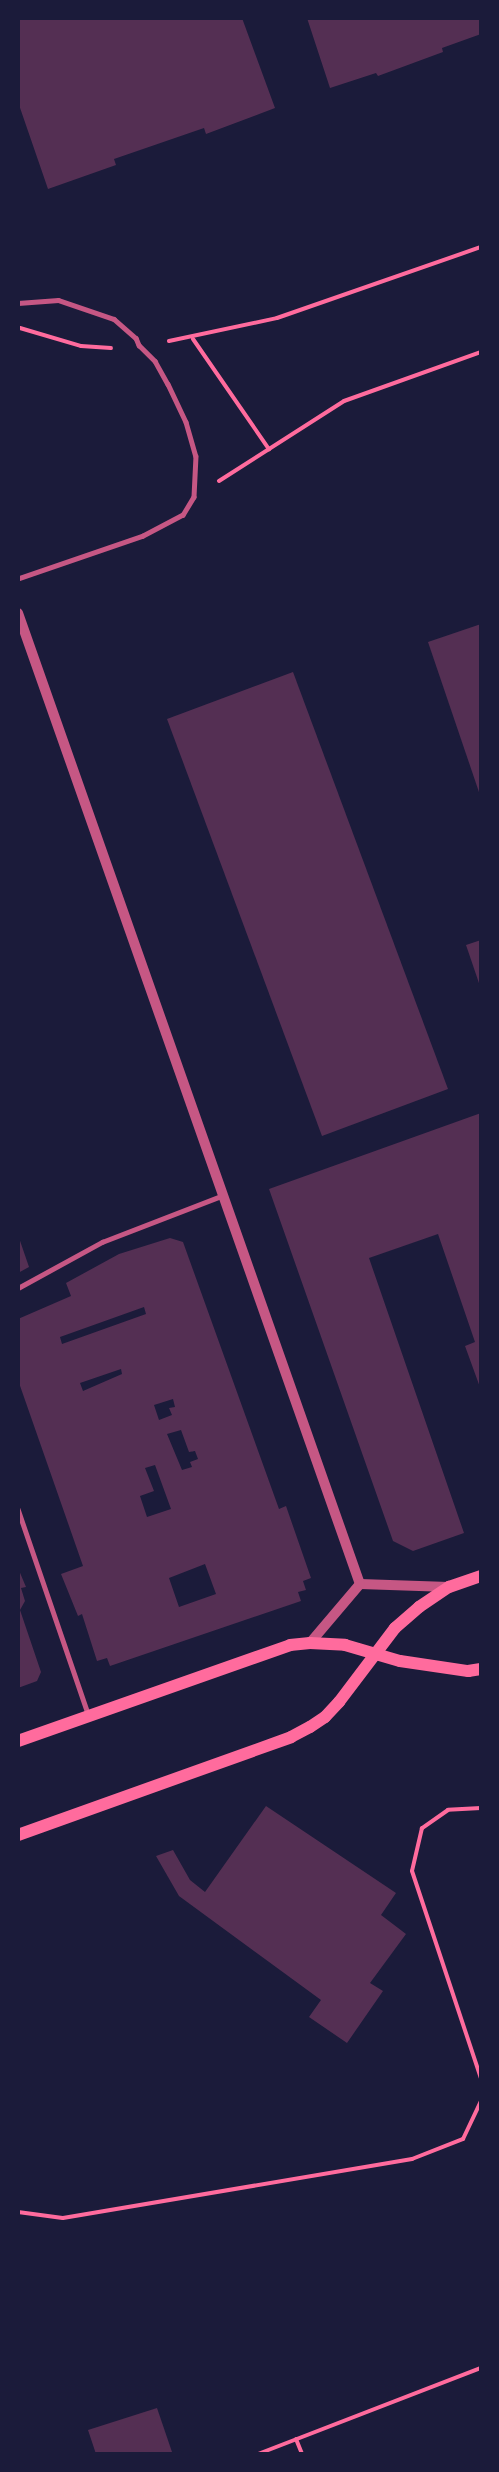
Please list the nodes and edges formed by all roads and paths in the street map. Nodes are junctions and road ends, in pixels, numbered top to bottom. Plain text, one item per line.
1 (481, 247) edge
2 (18, 303) edge
3 (18, 328) edge
4 (192, 338) junction
5 (139, 345) junction
6 (481, 352) edge
7 (269, 449) junction
8 (194, 497) junction
9 (18, 579) edge
10 (18, 613) edge
11 (224, 1195) junction
12 (18, 1288) edge
13 (18, 1509) edge
14 (481, 1576) edge
15 (360, 1584) junction
16 (449, 1587) junction
17 (310, 1642) junction
18 (375, 1654) junction
19 (481, 1669) edge
20 (89, 1716) junction
21 (18, 1741) edge
22 (481, 1808) edge
23 (18, 1835) edge
24 (481, 2078) edge
25 (481, 2101) edge
26 (18, 2212) edge
27 (481, 2368) edge
28 (296, 2439) junction
29 (258, 2454) edge
30 (302, 2454) edge

1 - 4 path
2 - 5 lane
3 - 5 path
4 - 5 path
4 - 7 path
5 - 8 lane
6 - 7 path
7 - 8 path
8 - 9 lane
10 - 11 street
11 - 12 lane
11 - 15 street
13 - 20 lane
14 - 16 main road
15 - 16 street
15 - 17 street
16 - 18 main road
17 - 18 main road
17 - 20 main road
18 - 19 main road
18 - 23 main road
20 - 21 main road
22 - 24 path
25 - 26 path
27 - 28 path
28 - 29 path
28 - 30 path

